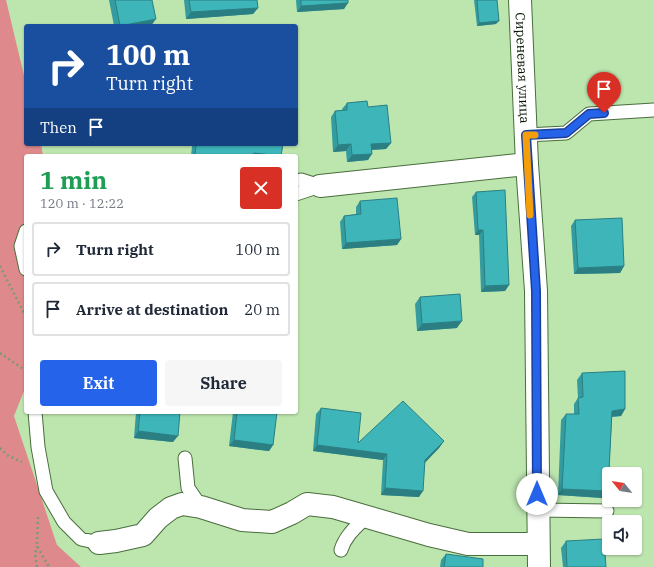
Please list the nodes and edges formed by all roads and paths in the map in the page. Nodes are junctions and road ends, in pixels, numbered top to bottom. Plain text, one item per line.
1 (520, 0) edge
2 (654, 110) edge
3 (526, 135) junction
4 (527, 164) junction
5 (311, 183) joint
6 (298, 193) edge
7 (24, 238) edge
8 (24, 260) edge
9 (0, 266) edge
10 (24, 313) edge
11 (0, 353) edge
12 (24, 370) edge
13 (35, 414) edge
14 (185, 458) dead end
15 (201, 507) junction
16 (538, 510) junction
17 (607, 511) dead end
18 (366, 517) junction
19 (99, 543) joint
20 (538, 544) junction
21 (37, 546) dead end
22 (341, 550) dead end
23 (37, 567) edge
24 (539, 567) edge

1 - 3 street, Сиреневая улица
2 - 3 lane
3 - 4 street, Сиреневая улица
4 - 5 street
4 - 16 street, Сиреневая улица
5 - 6 lane
7 - 8 lane
9 - 10 path
11 - 12 path
13 - 19 lane
14 - 15 lane
15 - 18 street
15 - 19 street
16 - 17 lane
16 - 20 street, Сиреневая улица
18 - 20 street
18 - 22 lane
20 - 24 street, Сиреневая улица
21 - 23 path

